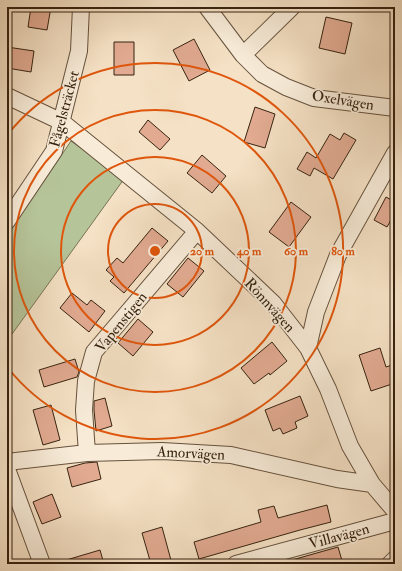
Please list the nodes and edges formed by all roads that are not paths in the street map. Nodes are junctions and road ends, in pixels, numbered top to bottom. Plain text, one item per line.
1 (81, 7) edge
2 (207, 7) edge
3 (292, 7) edge
4 (243, 55) junction
5 (7, 96) edge
6 (395, 108) edge
7 (62, 122) junction
8 (395, 153) edge
9 (7, 221) edge
10 (197, 232) junction
11 (308, 348) junction
12 (87, 453) junction
13 (7, 462) edge
14 (7, 469) edge
15 (372, 484) junction
16 (395, 511) edge
17 (395, 521) edge
18 (395, 559) edge
19 (42, 564) edge
20 (236, 564) edge
21 (390, 564) edge

1 - 7 street, Fågelsträcket
2 - 4 street, Oxelvägen
3 - 4 street
4 - 6 street, Oxelvägen
5 - 7 street, Rönnvägen
7 - 9 street, Fågelsträcket
7 - 10 street, Rönnvägen
8 - 11 street
10 - 11 street, Rönnvägen
10 - 12 street, Vapenstigen
11 - 15 street, Rönnvägen
12 - 13 street, Amorvägen
12 - 15 street, Amorvägen
14 - 19 street
15 - 16 street, Rönnvägen
17 - 20 street, Villavägen
18 - 21 street

